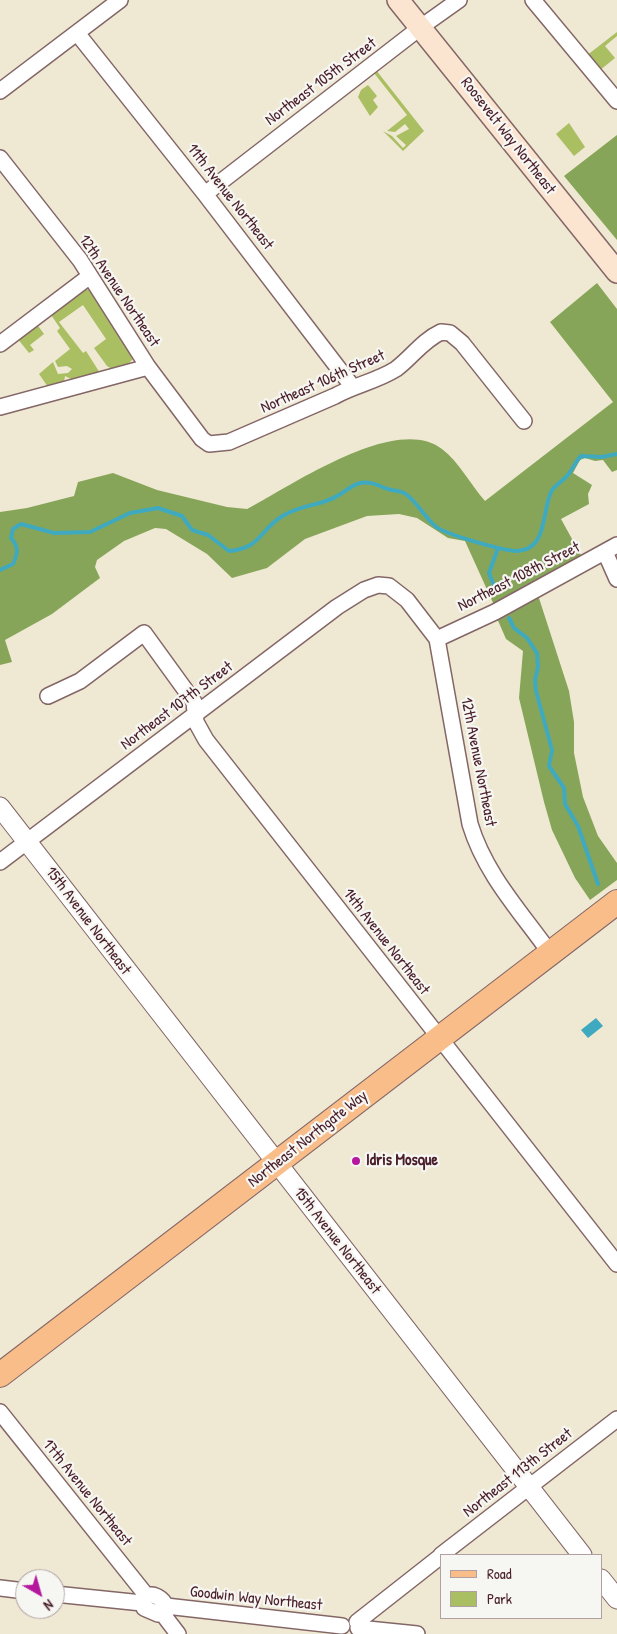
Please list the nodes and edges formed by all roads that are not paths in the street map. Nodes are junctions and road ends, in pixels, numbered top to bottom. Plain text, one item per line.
1 (120, 0) edge
2 (398, 0) edge
3 (460, 0) edge
4 (533, 0) edge
5 (420, 27) junction
6 (76, 33) junction
7 (0, 91) edge
8 (617, 101) edge
9 (0, 158) edge
10 (205, 194) junction
11 (617, 272) edge
12 (90, 276) junction
13 (0, 344) edge
14 (148, 367) junction
15 (352, 386) junction
16 (0, 407) edge
17 (524, 421) dead end
18 (208, 444) joint
19 (611, 548) edge
20 (617, 579) edge
21 (378, 586) joint
22 (437, 639) junction
23 (48, 696) dead end
24 (195, 714) junction
25 (0, 807) edge
26 (26, 842) junction
27 (0, 862) edge
28 (617, 902) edge
29 (550, 953) junction
30 (438, 1038) junction
31 (276, 1164) junction
32 (617, 1264) edge
33 (0, 1376) edge
34 (0, 1412) edge
35 (617, 1419) edge
36 (528, 1486) junction
37 (442, 1554) edge
38 (581, 1554) edge
39 (440, 1556) edge
40 (602, 1579) edge
41 (0, 1588) edge
42 (15, 1590) edge
43 (65, 1595) edge
44 (144, 1599) junction
45 (617, 1599) edge
46 (164, 1610) junction
47 (358, 1625) junction
48 (341, 1630) edge
49 (178, 1634) edge
50 (417, 1634) edge

1 - 6 street
2 - 5 main road, Roosevelt Way Northeast
3 - 5 street, Northeast 105th Street
4 - 8 street
5 - 10 street, Northeast 105th Street
5 - 11 main road, Roosevelt Way Northeast
6 - 7 street
6 - 10 street, 11th Avenue Northeast
9 - 12 street, 12th Avenue Northeast
10 - 15 street, 11th Avenue Northeast
12 - 13 street
12 - 14 street, 12th Avenue Northeast
14 - 16 street
14 - 18 street, 12th Avenue Northeast
15 - 17 street, Northeast 106th Street
15 - 18 street, Northeast 106th Street
19 - 20 street
19 - 22 street, Northeast 108th Street
21 - 22 street, 12th Avenue Northeast
21 - 24 street, Northeast 107th Street
22 - 29 street, 12th Avenue Northeast
23 - 24 street, 14th Avenue Northeast
24 - 26 street, Northeast 107th Street
24 - 30 street, 14th Avenue Northeast
25 - 26 street, 15th Avenue Northeast
26 - 27 street, Northeast 107th Street
26 - 31 street, 15th Avenue Northeast
28 - 29 main road, Northeast Northgate Way
29 - 30 main road, Northeast Northgate Way
30 - 31 main road, Northeast Northgate Way
30 - 32 street, 14th Avenue Northeast
31 - 33 main road, Northeast Northgate Way
31 - 36 street, 15th Avenue Northeast
34 - 44 street, 17th Avenue Northeast
35 - 36 street, Northeast 113th Street
36 - 37 street, Northeast 113th Street
36 - 38 street, 15th Avenue Northeast
39 - 47 street, Northeast 113th Street
40 - 45 street
41 - 42 street
43 - 44 street
44 - 46 street
46 - 48 street, Goodwin Way Northeast
46 - 49 street
47 - 48 street
47 - 50 street

